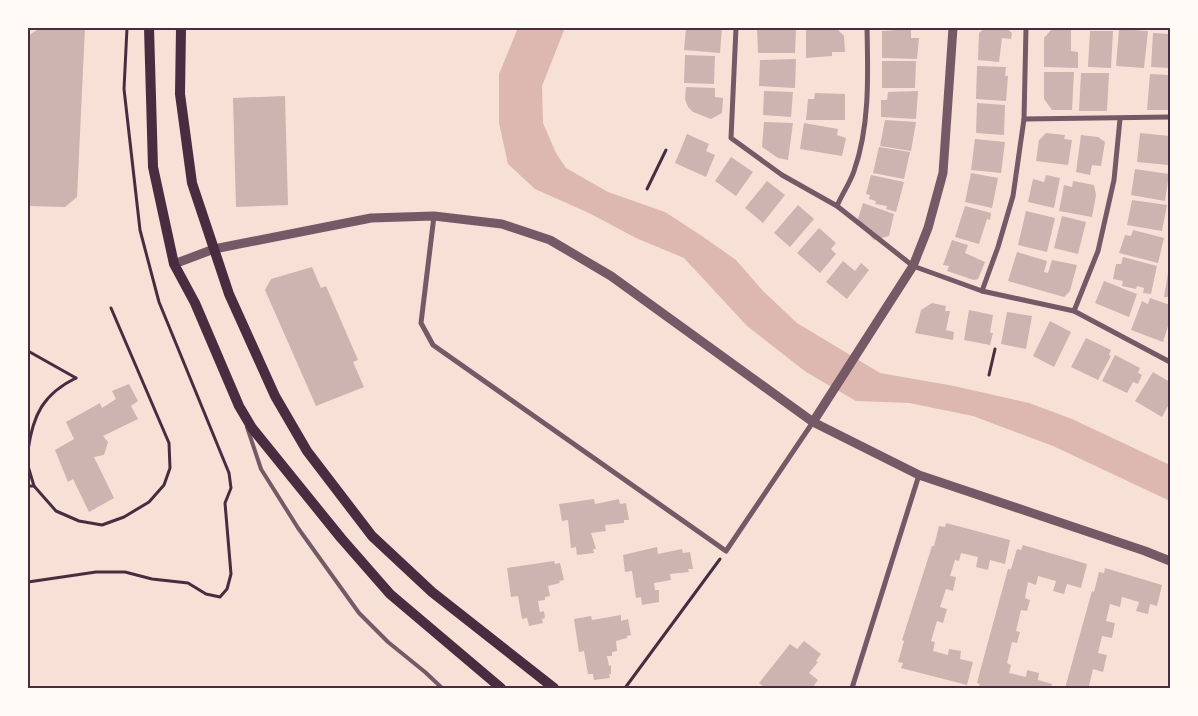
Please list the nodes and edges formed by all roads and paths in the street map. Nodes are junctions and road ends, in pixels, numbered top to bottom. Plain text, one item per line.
1 (127, 28) edge
2 (148, 28) edge
3 (181, 28) edge
4 (736, 28) edge
5 (867, 28) edge
6 (953, 28) edge
7 (1026, 28) edge
8 (1170, 117) edge
9 (1024, 119) junction
10 (1120, 119) junction
11 (666, 150) dead end
12 (647, 190) dead end
13 (837, 206) junction
14 (434, 216) junction
15 (214, 249) junction
16 (174, 264) junction
17 (913, 266) junction
18 (982, 291) junction
19 (111, 308) dead end
20 (1074, 311) junction
21 (995, 348) dead end
22 (28, 351) edge
23 (1170, 362) edge
24 (989, 375) dead end
25 (239, 406) junction
26 (813, 422) junction
27 (28, 450) edge
28 (28, 466) edge
29 (919, 475) junction
30 (28, 486) edge
31 (34, 486) junction
32 (726, 551) junction
33 (1170, 561) edge
34 (28, 582) edge
35 (442, 688) edge
36 (501, 688) edge
37 (554, 688) edge
38 (625, 688) edge
39 (852, 688) edge

1 - 34 path
2 - 16 main road
3 - 15 main road
4 - 13 street
5 - 13 street
6 - 17 street
7 - 9 street
8 - 10 street
9 - 10 street
9 - 18 street
10 - 20 street
11 - 12 path
13 - 17 street
14 - 15 street
14 - 26 street
14 - 32 street
15 - 16 street
15 - 37 main road
16 - 25 main road
17 - 18 street
17 - 26 street
18 - 20 street
19 - 31 path
20 - 23 street
21 - 24 path
22 - 27 path
25 - 35 lane
25 - 36 main road
26 - 29 street
26 - 32 street
28 - 31 path
29 - 33 street
29 - 39 street
30 - 31 path
32 - 38 path

